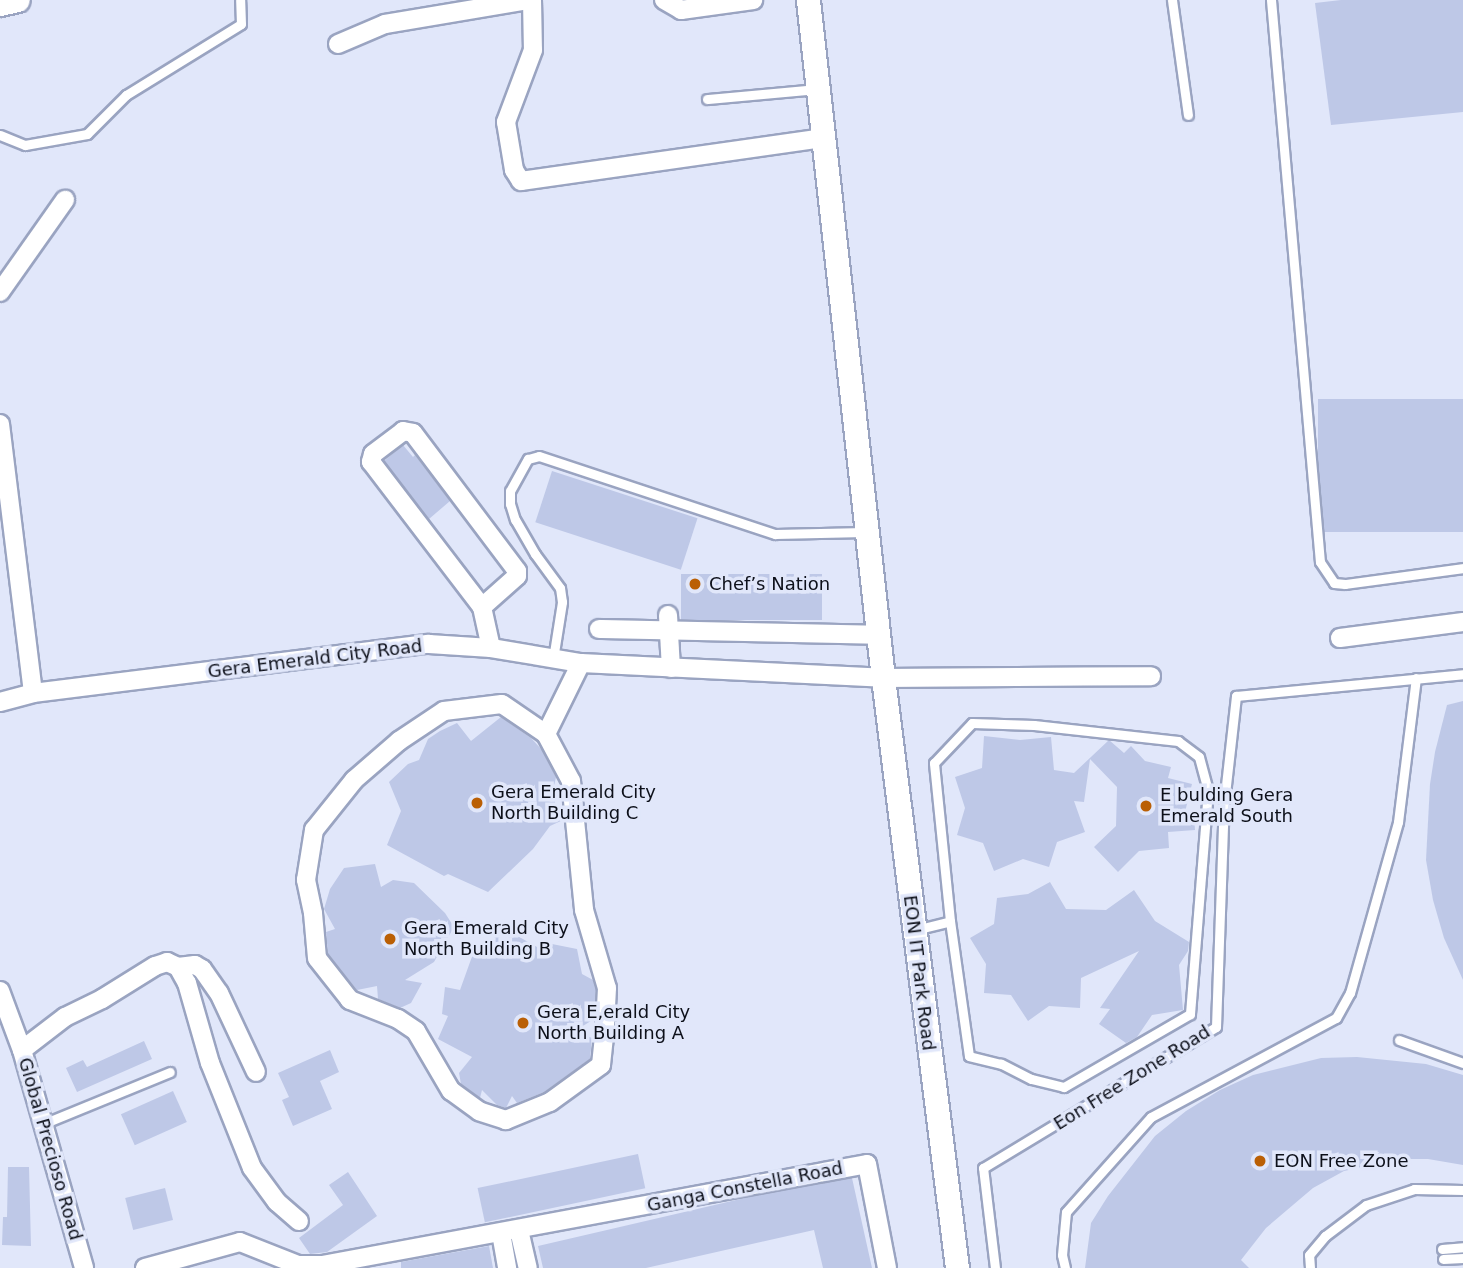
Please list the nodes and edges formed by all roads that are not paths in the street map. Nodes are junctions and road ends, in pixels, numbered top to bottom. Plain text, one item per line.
1 (18, 0) edge
2 (240, 0) edge
3 (531, 0) edge
4 (664, 0) edge
5 (753, 0) edge
6 (808, 0) edge
7 (1172, 0) edge
8 (1271, 0) edge
9 (0, 4) edge
10 (338, 44) dead end
11 (818, 89) junction
12 (707, 99) dead end
13 (1188, 115) dead end
14 (0, 135) edge
15 (824, 138) junction
16 (65, 200) dead end
17 (0, 292) edge
18 (0, 424) edge
19 (867, 532) junction
20 (1463, 568) edge
21 (482, 607) junction
22 (1463, 622) edge
23 (668, 623) junction
24 (599, 629) dead end
25 (878, 635) junction
26 (1340, 638) dead end
27 (491, 648) junction
28 (552, 660) junction
29 (581, 663) junction
30 (671, 668) junction
31 (1463, 674) edge
32 (1151, 676) dead end
33 (883, 678) junction
34 (1416, 678) junction
35 (33, 693) junction
36 (0, 702) edge
37 (547, 734) junction
38 (950, 921) junction
39 (914, 930) junction
40 (178, 967) junction
41 (0, 991) edge
42 (1399, 1040) dead end
43 (22, 1050) junction
44 (1463, 1063) edge
45 (170, 1072) dead end
46 (256, 1072) dead end
47 (43, 1124) junction
48 (1463, 1190) edge
49 (299, 1221) dead end
50 (519, 1230) junction
51 (501, 1233) junction
52 (1463, 1247) edge
53 (1442, 1249) dead end
54 (1463, 1258) edge
55 (1443, 1259) dead end
56 (264, 1261) edge
57 (189, 1262) edge
58 (84, 1268) edge
59 (145, 1268) edge
60 (507, 1268) edge
61 (528, 1268) edge
62 (887, 1268) edge
63 (957, 1268) edge
64 (995, 1268) edge
65 (1065, 1268) edge
66 (1310, 1268) edge

1 - 9 street
2 - 14 lane
3 - 10 street
3 - 15 street
4 - 5 street
6 - 11 street, EON IT Park Road
7 - 13 lane
8 - 20 lane
11 - 12 lane
11 - 15 street, EON IT Park Road
15 - 19 street, EON IT Park Road
16 - 17 street
18 - 35 street
19 - 25 street, EON IT Park Road
19 - 28 lane
21 - 21 street
21 - 27 street
22 - 26 street
23 - 24 street
23 - 25 street
23 - 30 street
25 - 33 street, EON IT Park Road
27 - 28 street, Gera Emerald City Road
27 - 35 street, Gera Emerald City Road
28 - 29 street, Gera Emerald City Road
29 - 30 street, Gera Emerald City Road
29 - 37 street
30 - 33 street, Gera Emerald City Road
31 - 34 lane, Eon Free Zone Road
32 - 33 street, Gera Emerald City Road
33 - 39 street, EON IT Park Road
34 - 64 lane, Eon Free Zone Road
34 - 65 lane
35 - 36 street, Gera Emerald City Road
37 - 37 street
38 - 38 lane
38 - 39 lane
39 - 63 street, EON IT Park Road
40 - 43 street
40 - 46 street
40 - 49 street
41 - 43 street, Global Precioso Road
42 - 44 lane
43 - 47 street, Global Precioso Road
45 - 47 lane
47 - 58 street, Global Precioso Road
48 - 66 lane
50 - 51 street, Ganga Constella Road
50 - 61 street
50 - 62 street, Ganga Constella Road
51 - 56 street, Ganga Constella Road
51 - 60 street
52 - 53 lane
54 - 55 lane
56 - 57 street, Ganga Constella Road
57 - 59 street, Ganga Constella Road

